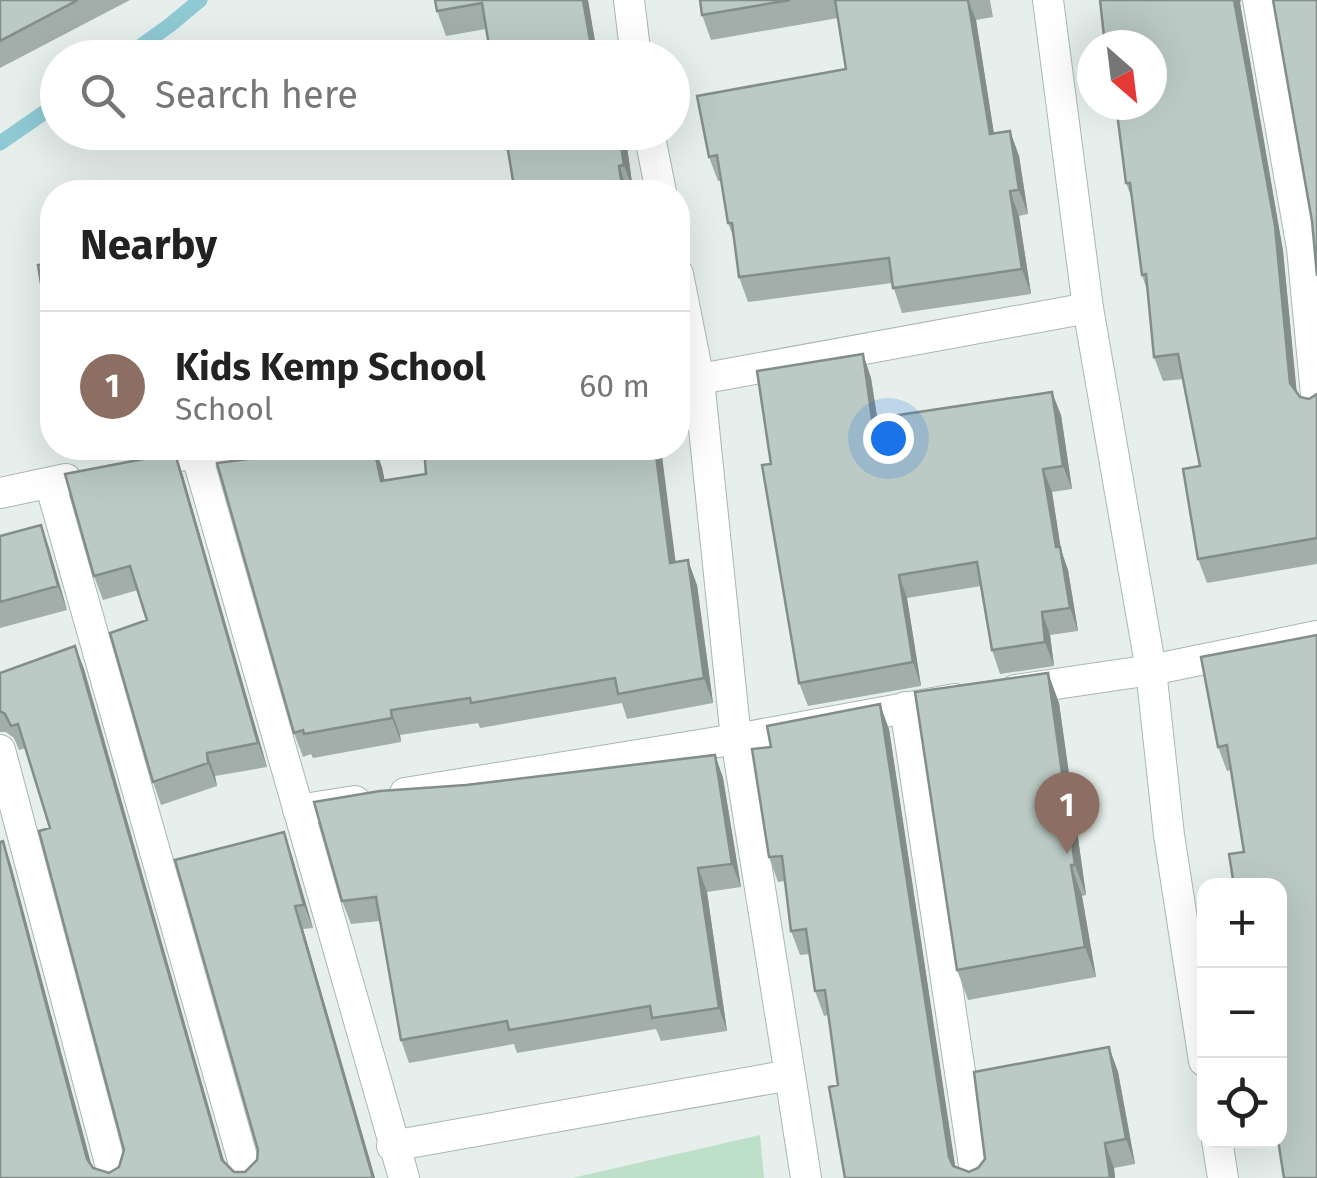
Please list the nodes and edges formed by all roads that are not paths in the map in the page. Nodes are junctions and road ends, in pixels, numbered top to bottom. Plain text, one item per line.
1 (630, 0) edge
2 (1048, 0) edge
3 (1258, 0) edge
4 (634, 40) edge
5 (653, 150) edge
6 (659, 180) edge
7 (1088, 308) junction
8 (690, 382) edge
9 (690, 397) edge
10 (1317, 405) edge
11 (198, 460) edge
12 (86, 475) edge
13 (50, 483) junction
14 (0, 493) edge
15 (1317, 636) edge
16 (1151, 670) junction
17 (904, 707) junction
18 (736, 739) junction
19 (0, 750) edge
20 (298, 810) junction
21 (8, 820) edge
22 (1204, 1058) edge
23 (790, 1075) junction
24 (392, 1146) junction
25 (1218, 1148) edge
26 (114, 1178) edge
27 (248, 1178) edge
28 (404, 1178) edge
29 (806, 1178) edge
30 (976, 1178) edge
31 (1223, 1178) edge

1 - 4 street
2 - 7 street
3 - 10 street
5 - 6 street
7 - 8 street
7 - 16 street
9 - 18 street
11 - 20 street
12 - 13 street
13 - 14 street
13 - 27 street
15 - 16 street
16 - 17 street
16 - 22 street
17 - 18 street
17 - 30 street
18 - 20 street
18 - 23 street
19 - 21 street
20 - 24 street
21 - 26 street
23 - 24 street
23 - 29 street
24 - 28 street
25 - 31 street

